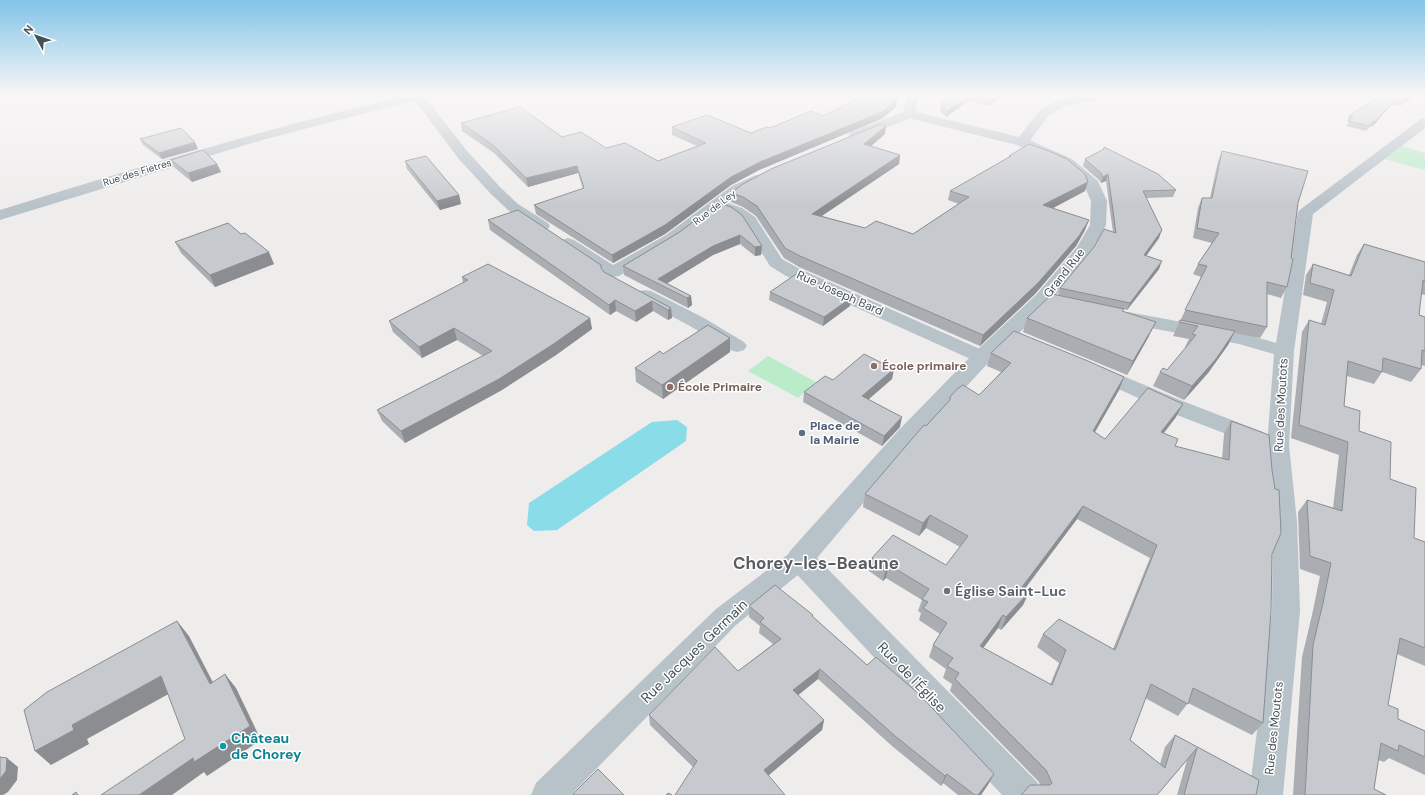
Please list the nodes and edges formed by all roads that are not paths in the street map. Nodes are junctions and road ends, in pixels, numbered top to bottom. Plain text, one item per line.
1 (274, 132) edge
2 (445, 132) edge
3 (863, 132) edge
4 (982, 132) edge
5 (1030, 132) edge
6 (1412, 132) edge
7 (841, 141) edge
8 (1022, 142) junction
9 (765, 174) edge
10 (717, 204) junction
11 (0, 215) edge
12 (623, 281) junction
13 (1109, 315) edge
14 (1008, 334) junction
15 (1028, 342) edge
16 (737, 346) dead end
17 (1284, 351) junction
18 (982, 356) junction
19 (1077, 363) edge
20 (1278, 445) junction
21 (858, 492) joint
22 (800, 558) junction
23 (548, 795) edge
24 (1026, 795) edge
25 (1266, 795) edge

1 - 11 street, Rue des Fietres
2 - 12 street
3 - 7 street
4 - 8 street, Grand Rue
5 - 8 street
6 - 17 street, Rue des Moutots
8 - 14 street, Grand Rue
9 - 10 street, Rue de Ley
10 - 12 street, Rue de Ley
10 - 18 street, Rue Joseph Bard
12 - 16 street
13 - 17 street
14 - 15 street
14 - 18 street, Grand Rue
17 - 20 street, Rue des Moutots
18 - 21 street, Grand Rue
19 - 20 street
20 - 25 street, Rue des Moutots
21 - 22 street, Rue Jacques Germain
22 - 23 street, Rue Jacques Germain
22 - 24 street, Rue de l'Église

